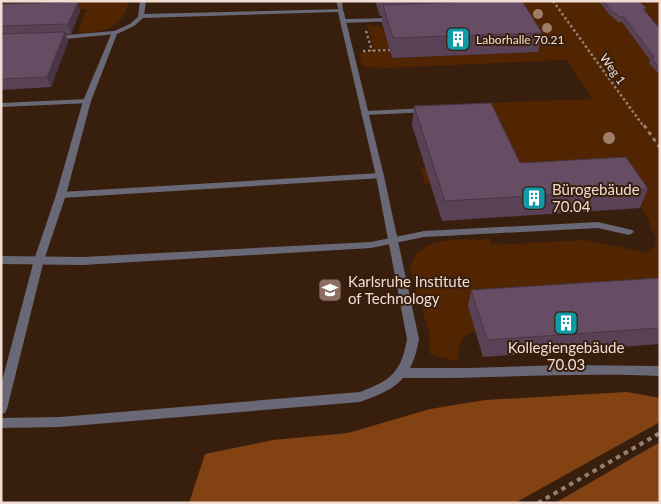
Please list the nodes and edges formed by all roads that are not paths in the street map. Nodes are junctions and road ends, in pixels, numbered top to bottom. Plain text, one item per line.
1 (143, 1) edge
2 (339, 1) edge
3 (341, 10) junction
4 (142, 16) junction
5 (404, 19) edge
6 (344, 21) junction
7 (114, 33) junction
8 (43, 39) edge
9 (87, 101) junction
10 (1, 105) edge
11 (435, 110) edge
12 (365, 113) junction
13 (380, 176) junction
14 (61, 195) junction
15 (629, 232) dead end
16 (392, 240) junction
17 (1, 260) edge
18 (39, 260) junction
19 (660, 371) edge
20 (404, 373) junction
21 (1, 409) edge
22 (1, 423) edge

1 - 4 street
2 - 3 street
3 - 4 street
3 - 6 street
4 - 7 street
5 - 6 street
6 - 12 street
7 - 8 street
7 - 9 street
9 - 10 street
9 - 14 street
11 - 12 street
12 - 13 street
13 - 14 street
13 - 16 street
14 - 18 street
15 - 16 street
16 - 18 street
16 - 20 street
17 - 18 street
18 - 21 street
19 - 20 street
20 - 22 street

